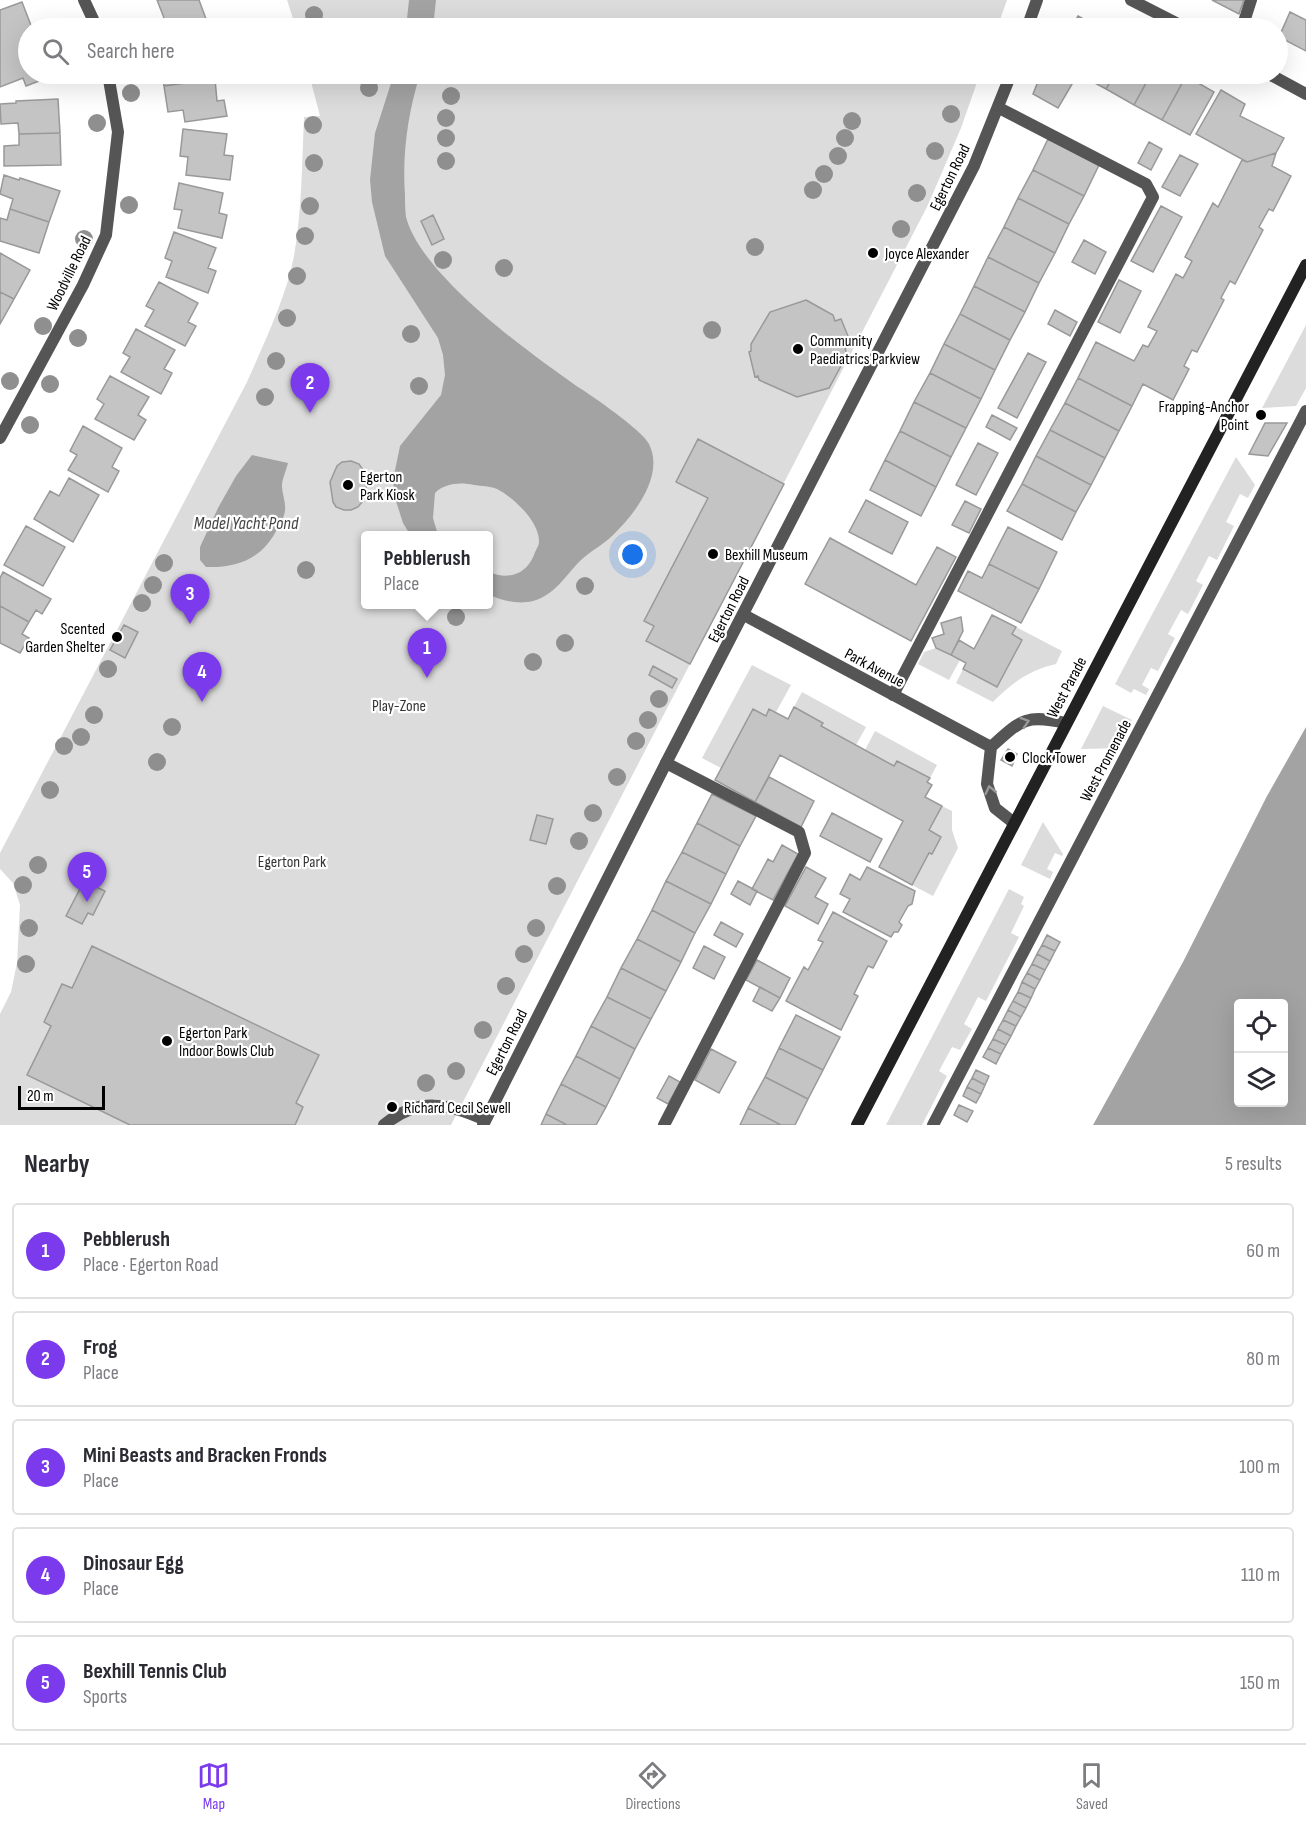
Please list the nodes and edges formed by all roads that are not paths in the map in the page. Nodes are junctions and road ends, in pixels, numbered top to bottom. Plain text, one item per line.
1 (84, 0) edge
2 (1037, 0) edge
3 (1131, 0) edge
4 (1251, 0) edge
5 (92, 18) edge
6 (1031, 18) edge
7 (1166, 18) edge
8 (1245, 18) edge
9 (110, 84) edge
10 (1007, 84) edge
11 (1288, 84) edge
12 (1306, 94) edge
13 (999, 108) junction
14 (1306, 265) edge
15 (1306, 411) edge
16 (0, 438) edge
17 (744, 615) junction
18 (893, 695) junction
19 (1066, 723) junction
20 (991, 747) junction
21 (666, 763) junction
22 (1014, 823) junction
23 (484, 1123) edge
24 (384, 1125) edge
25 (664, 1125) edge
26 (857, 1125) edge
27 (933, 1125) edge

1 - 5 street
2 - 6 street
3 - 7 street
4 - 8 street
9 - 16 street, Woodville Road
10 - 13 street, Egerton Road
11 - 12 street
13 - 17 street, Egerton Road
13 - 18 street
14 - 19 main road, West Parade
15 - 27 street, West Promenade
17 - 18 street, Park Avenue
17 - 21 street, Egerton Road
18 - 20 street, Park Avenue
20 -> 19 street
19 - 22 main road, West Parade
22 -> 20 street
21 - 23 street, Egerton Road
21 - 25 street
22 - 26 main road, West Parade
23 - 24 street

